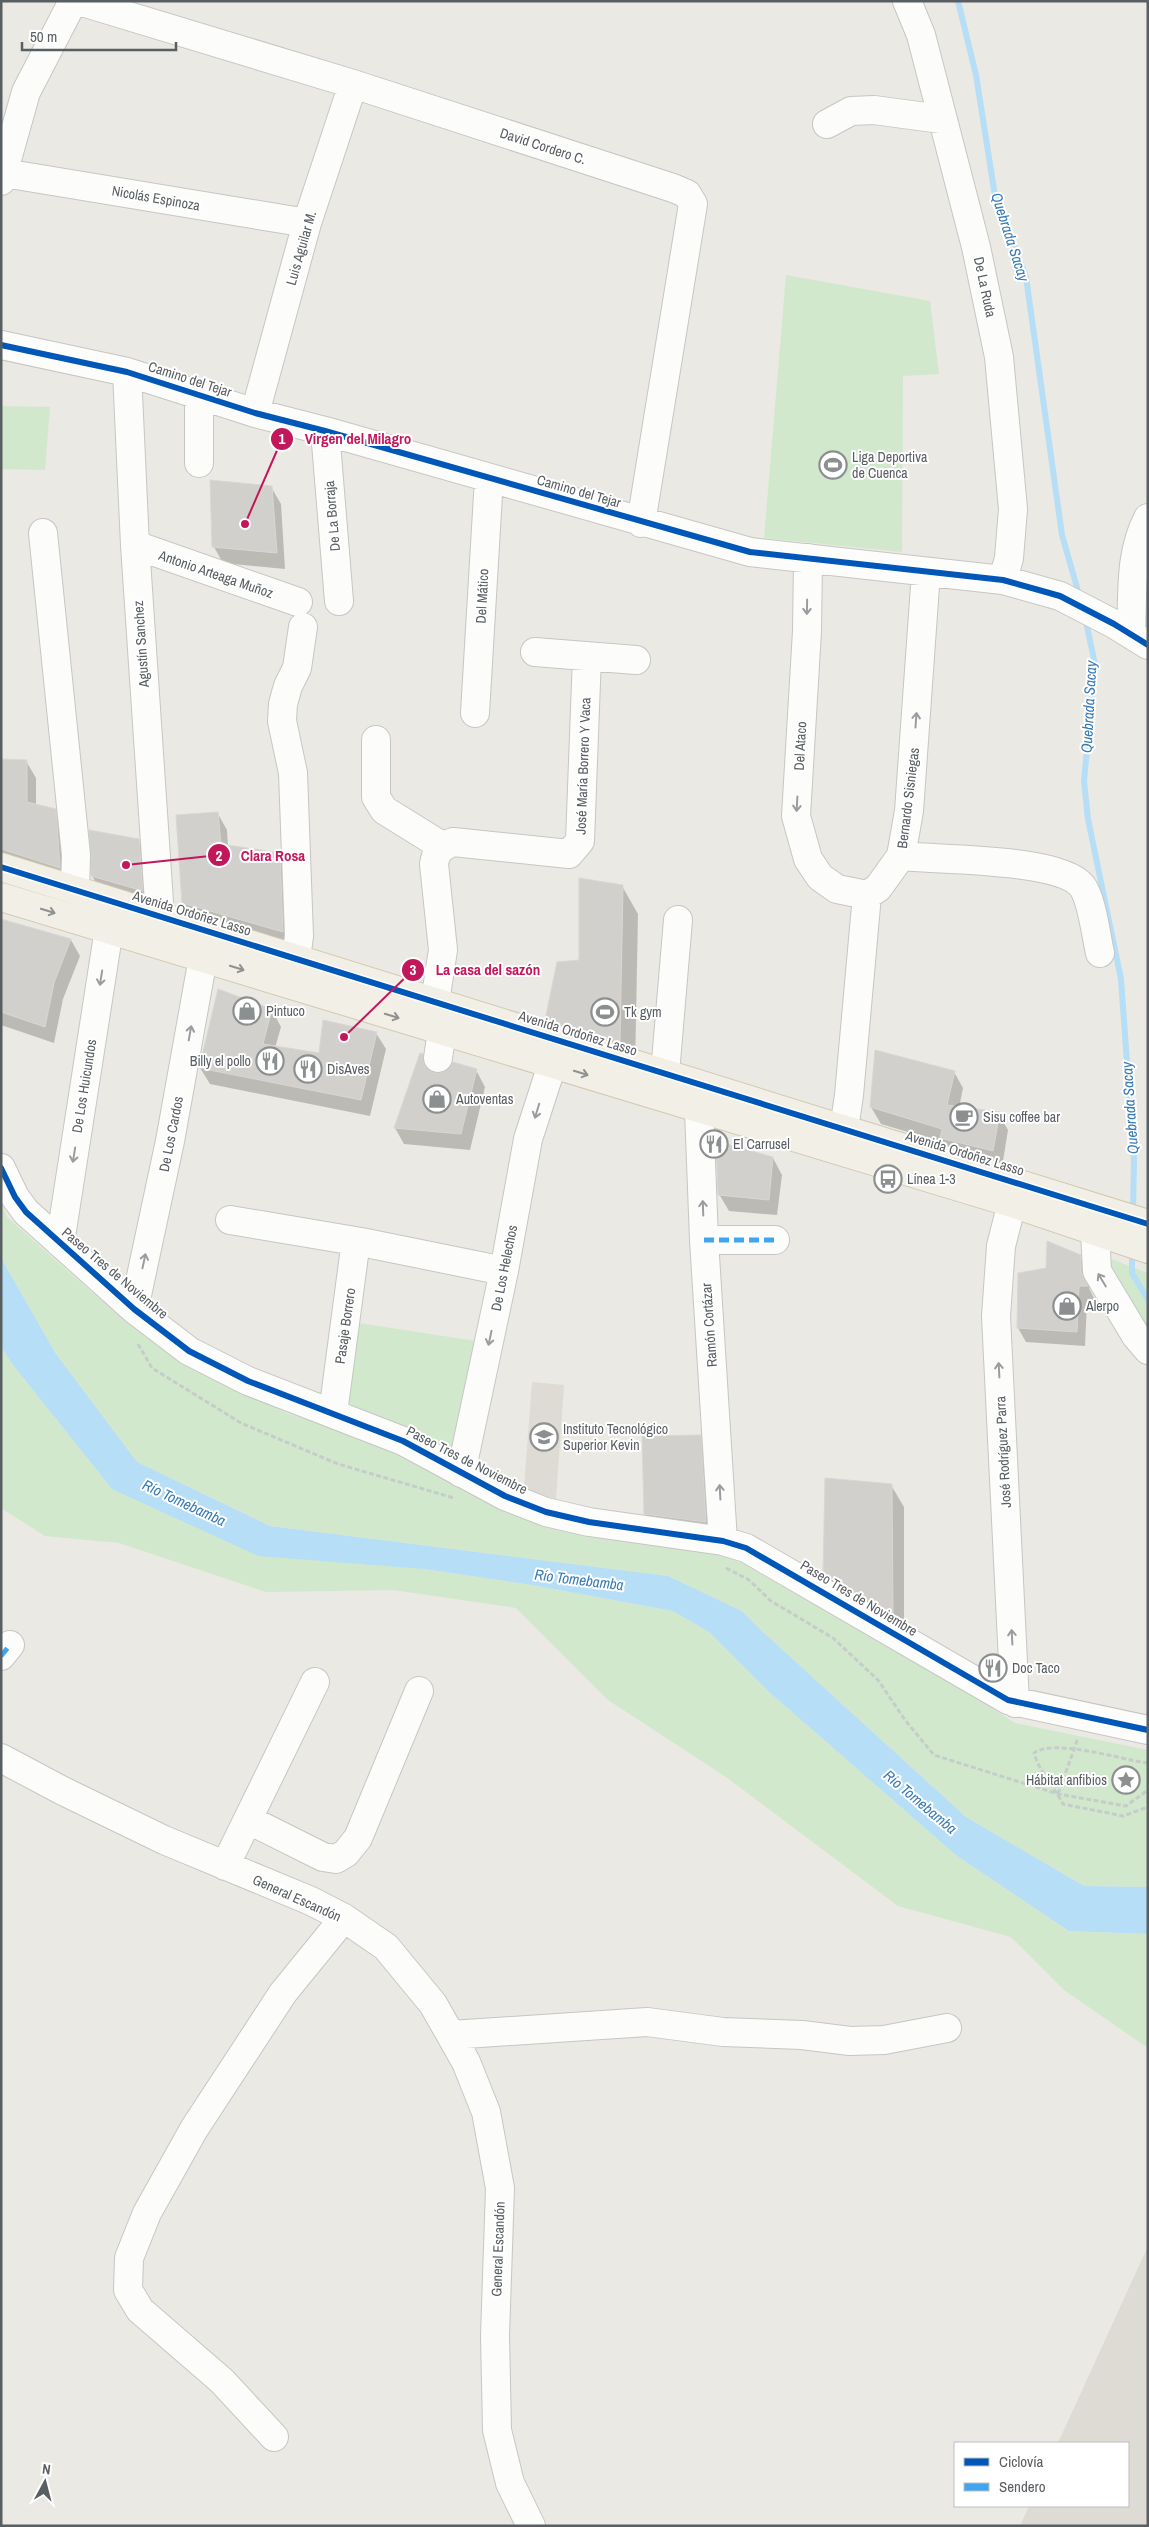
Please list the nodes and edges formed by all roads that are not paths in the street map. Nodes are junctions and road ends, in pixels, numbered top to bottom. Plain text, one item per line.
1 (73, 1) edge
2 (79, 1) edge
3 (907, 1) edge
4 (353, 84) junction
5 (941, 119) junction
6 (827, 124) dead end
7 (3, 177) edge
8 (307, 224) junction
9 (1, 345) edge
10 (127, 372) junction
11 (199, 395) junction
12 (254, 413) junction
13 (325, 431) junction
14 (199, 463) dead end
15 (489, 478) junction
16 (1148, 518) edge
17 (641, 523) junction
18 (44, 533) dead end
19 (134, 545) junction
20 (808, 558) junction
21 (926, 572) junction
22 (1003, 580) junction
23 (339, 602) dead end
24 (1131, 634) edge
25 (535, 652) dead end
26 (587, 656) junction
27 (636, 660) dead end
28 (474, 713) dead end
29 (376, 740) dead end
30 (442, 846) junction
31 (901, 856) junction
32 (1, 867) edge
33 (75, 890) junction
34 (867, 895) junction
35 (1, 897) edge
36 (157, 916) junction
37 (678, 920) dead end
38 (109, 929) junction
39 (1100, 953) dead end
40 (203, 958) junction
41 (296, 959) junction
42 (435, 1002) junction
43 (442, 1031) junction
44 (438, 1058) dead end
45 (552, 1065) junction
46 (665, 1073) junction
47 (699, 1110) junction
48 (844, 1129) junction
49 (1, 1168) edge
50 (1012, 1203) junction
51 (1094, 1218) junction
52 (230, 1220) dead end
53 (1148, 1224) edge
54 (704, 1240) junction
55 (775, 1240) dead end
56 (361, 1242) junction
57 (60, 1243) junction
58 (1148, 1249) edge
59 (504, 1271) junction
60 (134, 1309) junction
61 (1148, 1350) edge
62 (333, 1413) junction
63 (459, 1486) junction
64 (722, 1541) junction
65 (315, 1682) dead end
66 (419, 1691) dead end
67 (1016, 1703) junction
68 (1148, 1730) edge
69 (1, 1758) edge
70 (248, 1820) junction
71 (225, 1866) junction
72 (344, 1918) junction
73 (947, 2028) dead end
74 (451, 2035) junction
75 (274, 2438) dead end
76 (531, 2526) edge

1 - 7 street
2 - 4 street, David Cordero C.
3 - 5 street, De La Ruda
4 - 8 street, Luis Aguilar M.
4 - 17 street, David Cordero C.
5 - 6 street
5 - 22 street, De La Ruda
7 - 8 street, Nicolás Espinoza
8 - 12 street, Luis Aguilar M.
9 - 10 street, Camino del Tejar
10 - 11 street, Camino del Tejar
10 - 19 street, Agustín Sanchez
11 - 12 street, Camino del Tejar
11 - 14 street
12 - 13 street, Camino del Tejar
13 - 15 street, Camino del Tejar
13 - 23 street, De La Borraja
15 - 17 street, Camino del Tejar
15 - 28 street, Del Mático
16 - 24 street
17 - 20 street, Camino del Tejar
18 - 33 street
19 - 36 street, Agustín Sanchez
19 - 41 street, Antonio Arteaga Muñoz
20 - 21 street, Camino del Tejar
20 -> 34 street, Del Ataco
21 - 22 street, Camino del Tejar
31 -> 21 street, Bernardo Sisniegas
22 - 24 street, Camino del Tejar
25 - 26 street
26 - 27 street
26 - 30 street, José María Borrero Y Vaca
29 - 30 street
30 - 42 street
31 - 34 street, Bernardo Sisniegas
31 - 39 street
32 - 33 main road, Avenida Ordoñez Lasso
33 - 36 main road, Avenida Ordoñez Lasso
34 - 48 street
35 -> 38 main road, Avenida Ordoñez Lasso
36 - 41 main road, Avenida Ordoñez Lasso
37 - 46 street
38 - 40 main road, Avenida Ordoñez Lasso
38 -> 57 street, De Los Huicundos
40 -> 43 main road, Avenida Ordoñez Lasso
60 -> 40 street, De Los Cardos
41 - 42 main road, Avenida Ordoñez Lasso
42 - 46 main road, Avenida Ordoñez Lasso
43 - 44 street
43 - 45 main road, Avenida Ordoñez Lasso
45 -> 47 main road, Avenida Ordoñez Lasso
45 -> 59 street, De Los Helechos
46 - 48 main road, Avenida Ordoñez Lasso
47 - 50 main road, Avenida Ordoñez Lasso
54 -> 47 street, Ramón Cortázar
48 - 51 main road, Avenida Ordoñez Lasso
49 - 57 street, Paseo Tres de Noviembre
50 - 51 main road, Avenida Ordoñez Lasso
67 -> 50 street, José Rodríguez Parra
51 - 53 main road, Avenida Ordoñez Lasso
51 - 58 main road, Avenida Ordoñez Lasso
61 -> 51 street
52 - 56 street
54 - 55 street
64 -> 54 street, Ramón Cortázar
56 - 59 street
56 - 62 street, Pasaje Borrero
57 - 60 street, Paseo Tres de Noviembre
59 -> 63 street, De Los Helechos
60 - 62 street, Paseo Tres de Noviembre
62 - 63 street, Paseo Tres de Noviembre
63 - 64 street, Paseo Tres de Noviembre
64 - 67 street, Paseo Tres de Noviembre
65 - 70 street
66 - 70 street
67 - 68 street, Paseo Tres de Noviembre
69 - 71 street, General Escandón
70 - 71 street
71 - 72 street, General Escandón
72 - 74 street, General Escandón
72 - 75 street
73 - 74 street
74 - 76 street, General Escandón

